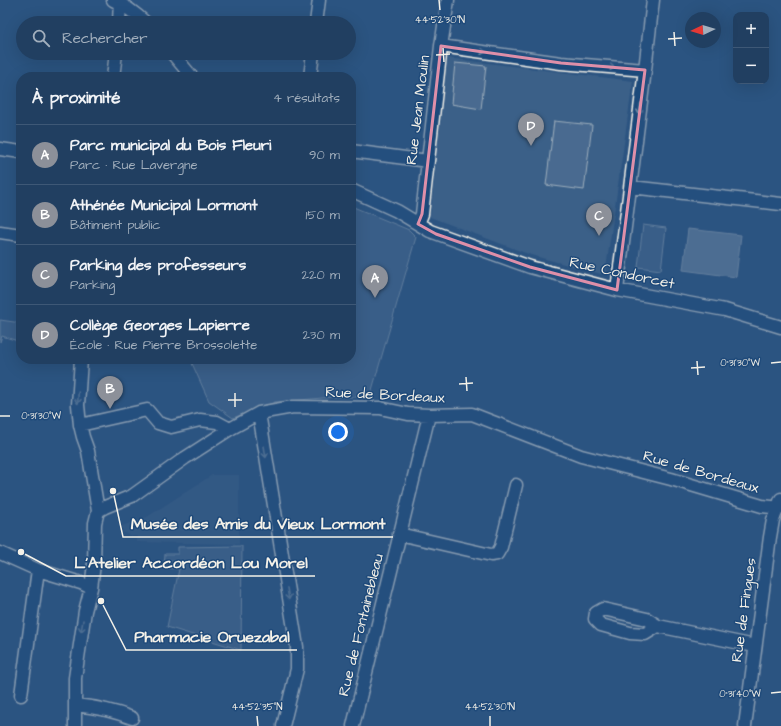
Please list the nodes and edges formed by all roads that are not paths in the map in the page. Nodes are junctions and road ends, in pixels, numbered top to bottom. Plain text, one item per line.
1 (319, 0) edge
2 (448, 0) edge
3 (653, 0) edge
4 (117, 1) edge
5 (118, 16) edge
6 (138, 16) edge
7 (317, 16) edge
8 (441, 46) junction
9 (115, 60) edge
10 (178, 60) edge
11 (312, 60) edge
12 (645, 70) junction
13 (114, 72) edge
14 (188, 72) edge
15 (311, 72) edge
16 (0, 149) edge
17 (16, 151) edge
18 (356, 153) edge
19 (428, 161) junction
20 (631, 187) junction
21 (356, 192) edge
22 (781, 204) edge
23 (418, 224) junction
24 (0, 232) edge
25 (16, 234) edge
26 (617, 290) junction
27 (781, 327) edge
28 (81, 364) edge
29 (259, 413) junction
30 (429, 415) junction
31 (80, 424) junction
32 (230, 429) junction
33 (516, 485) dead end
34 (780, 505) edge
35 (98, 511) junction
36 (399, 534) junction
37 (0, 553) edge
38 (38, 570) junction
39 (91, 588) junction
40 (658, 626) dead end
41 (755, 646) junction
42 (21, 694) dead end
43 (74, 705) junction
44 (132, 718) dead end
45 (75, 726) edge
46 (283, 726) edge
47 (353, 726) edge
48 (745, 726) edge

1 - 7 street
2 - 8 street, Rue Jean Moulin
3 - 12 street
4 - 5 street
4 - 6 street
8 -> 12 street
8 - 19 street, Rue Jean Moulin
9 - 13 street
10 - 14 street
11 - 15 street
12 -> 20 street
16 - 17 street
18 - 19 street
19 - 23 street, Rue Jean Moulin
20 - 22 street
20 - 26 street
21 - 23 street, Rue Condorcet
23 - 26 street, Rue Condorcet
24 - 25 street
26 - 27 street, Rue Condorcet
28 -> 31 street
29 - 30 street, Rue de Bordeaux
29 - 32 street, Rue de Bordeaux
29 -> 46 street
30 - 34 street, Rue de Bordeaux
30 - 36 street, Rue de Fontainebleau
31 - 32 street
31 - 35 street
32 - 35 street, Rue de Bordeaux
33 - 36 street
34 - 41 street, Rue de Fingues
35 - 39 street
36 - 47 street, Rue de Fontainebleau
37 - 38 street
38 - 39 street
38 - 42 street
39 -> 43 street
40 - 41 street
41 - 48 street, Rue de Fingues
43 - 44 street
43 - 45 street

